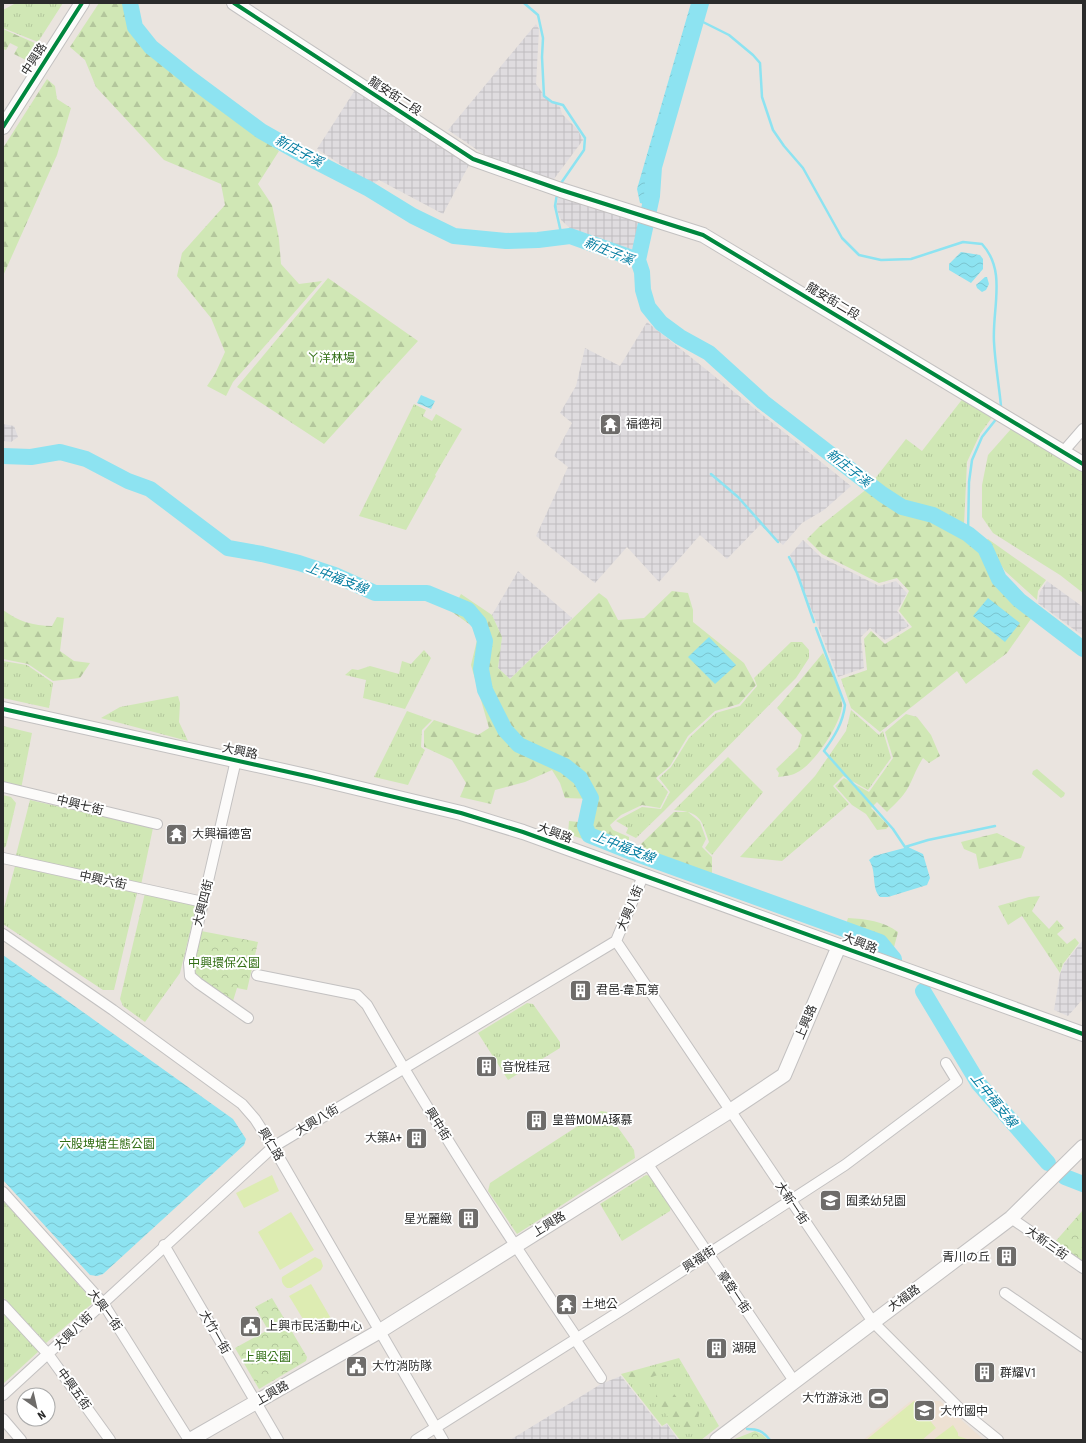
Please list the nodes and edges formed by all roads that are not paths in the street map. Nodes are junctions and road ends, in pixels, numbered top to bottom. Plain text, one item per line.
1 (82, 3) edge
2 (234, 3) edge
3 (3, 127) edge
4 (1083, 429) edge
5 (1063, 452) junction
6 (1083, 464) edge
7 (3, 709) edge
8 (236, 760) junction
9 (3, 787) edge
10 (157, 824) dead end
11 (3, 858) edge
12 (643, 876) junction
13 (203, 902) junction
14 (3, 934) edge
15 (616, 941) junction
16 (839, 946) junction
17 (258, 975) dead end
18 (248, 1018) dead end
19 (1083, 1034) edge
20 (946, 1063) dead end
21 (403, 1068) junction
22 (730, 1111) junction
23 (273, 1147) junction
24 (1083, 1147) edge
25 (647, 1163) junction
26 (3, 1192) edge
27 (790, 1200) junction
28 (1011, 1218) junction
29 (164, 1245) junction
30 (514, 1246) junction
31 (708, 1253) junction
32 (1083, 1268) edge
33 (1005, 1293) dead end
34 (102, 1303) junction
35 (3, 1305) edge
36 (873, 1322) junction
37 (380, 1331) junction
38 (576, 1338) junction
39 (1083, 1347) edge
40 (48, 1354) junction
41 (601, 1378) dead end
42 (794, 1381) junction
43 (3, 1395) edge
44 (256, 1402) junction
45 (3, 1419) edge
46 (436, 1428) junction
47 (21, 1440) edge
48 (110, 1440) edge
49 (189, 1440) edge
50 (278, 1440) edge
51 (416, 1440) edge
52 (444, 1440) edge
53 (717, 1440) edge
54 (998, 1440) edge

1 - 3 street, 中興路
2 - 5 street, 龍安街二段
4 - 5 street
5 - 6 street
7 - 8 street, 大興路
8 - 12 street, 大興路
8 - 13 street, 大興四街
9 - 10 street, 中興七街
11 - 13 street, 中興六街
12 - 15 street, 大興八街
12 - 16 street, 大興路
13 - 18 street, 大興四街
14 - 23 street, 興仁路
15 - 21 street, 大興八街
15 - 22 street, 大新一街
16 - 19 street, 大興路
16 - 22 street, 上興路
17 - 21 street, 興中街
20 - 27 street, 興福街
21 - 23 street, 大興八街
21 - 30 street, 興中街
22 - 25 street, 上興路
22 - 27 street, 大新一街
23 - 29 street, 大興八街
23 - 37 street, 興仁路
24 - 28 street, 大福路
25 - 30 street, 上興路
25 - 31 street, 豪登一街
26 - 34 street, 大興一街
27 - 31 street, 興福街
27 - 36 street, 大新一街
28 - 32 street, 大新三街
28 - 36 street, 大福路
29 - 34 street, 大興八街
29 - 44 street, 大竹一街
30 - 37 street, 上興路
30 - 38 street, 興中街
31 - 38 street, 興福街
31 - 42 street, 豪登一街
33 - 39 street
34 - 40 street, 大興八街
34 - 49 street, 大興一街
35 - 40 street, 中興五街
36 - 42 street, 大福路
36 - 54 street, 大新一街
37 - 44 street, 上興路
37 - 46 street, 興仁路
38 - 41 street, 興中街
38 - 46 street, 興福街
40 - 43 street, 大興八街
40 - 48 street, 中興五街
42 - 53 street, 大福路
44 - 49 street, 上興路
44 - 50 street, 大竹一街
45 - 47 street
46 - 51 street, 興福街
46 - 52 street, 興仁路

